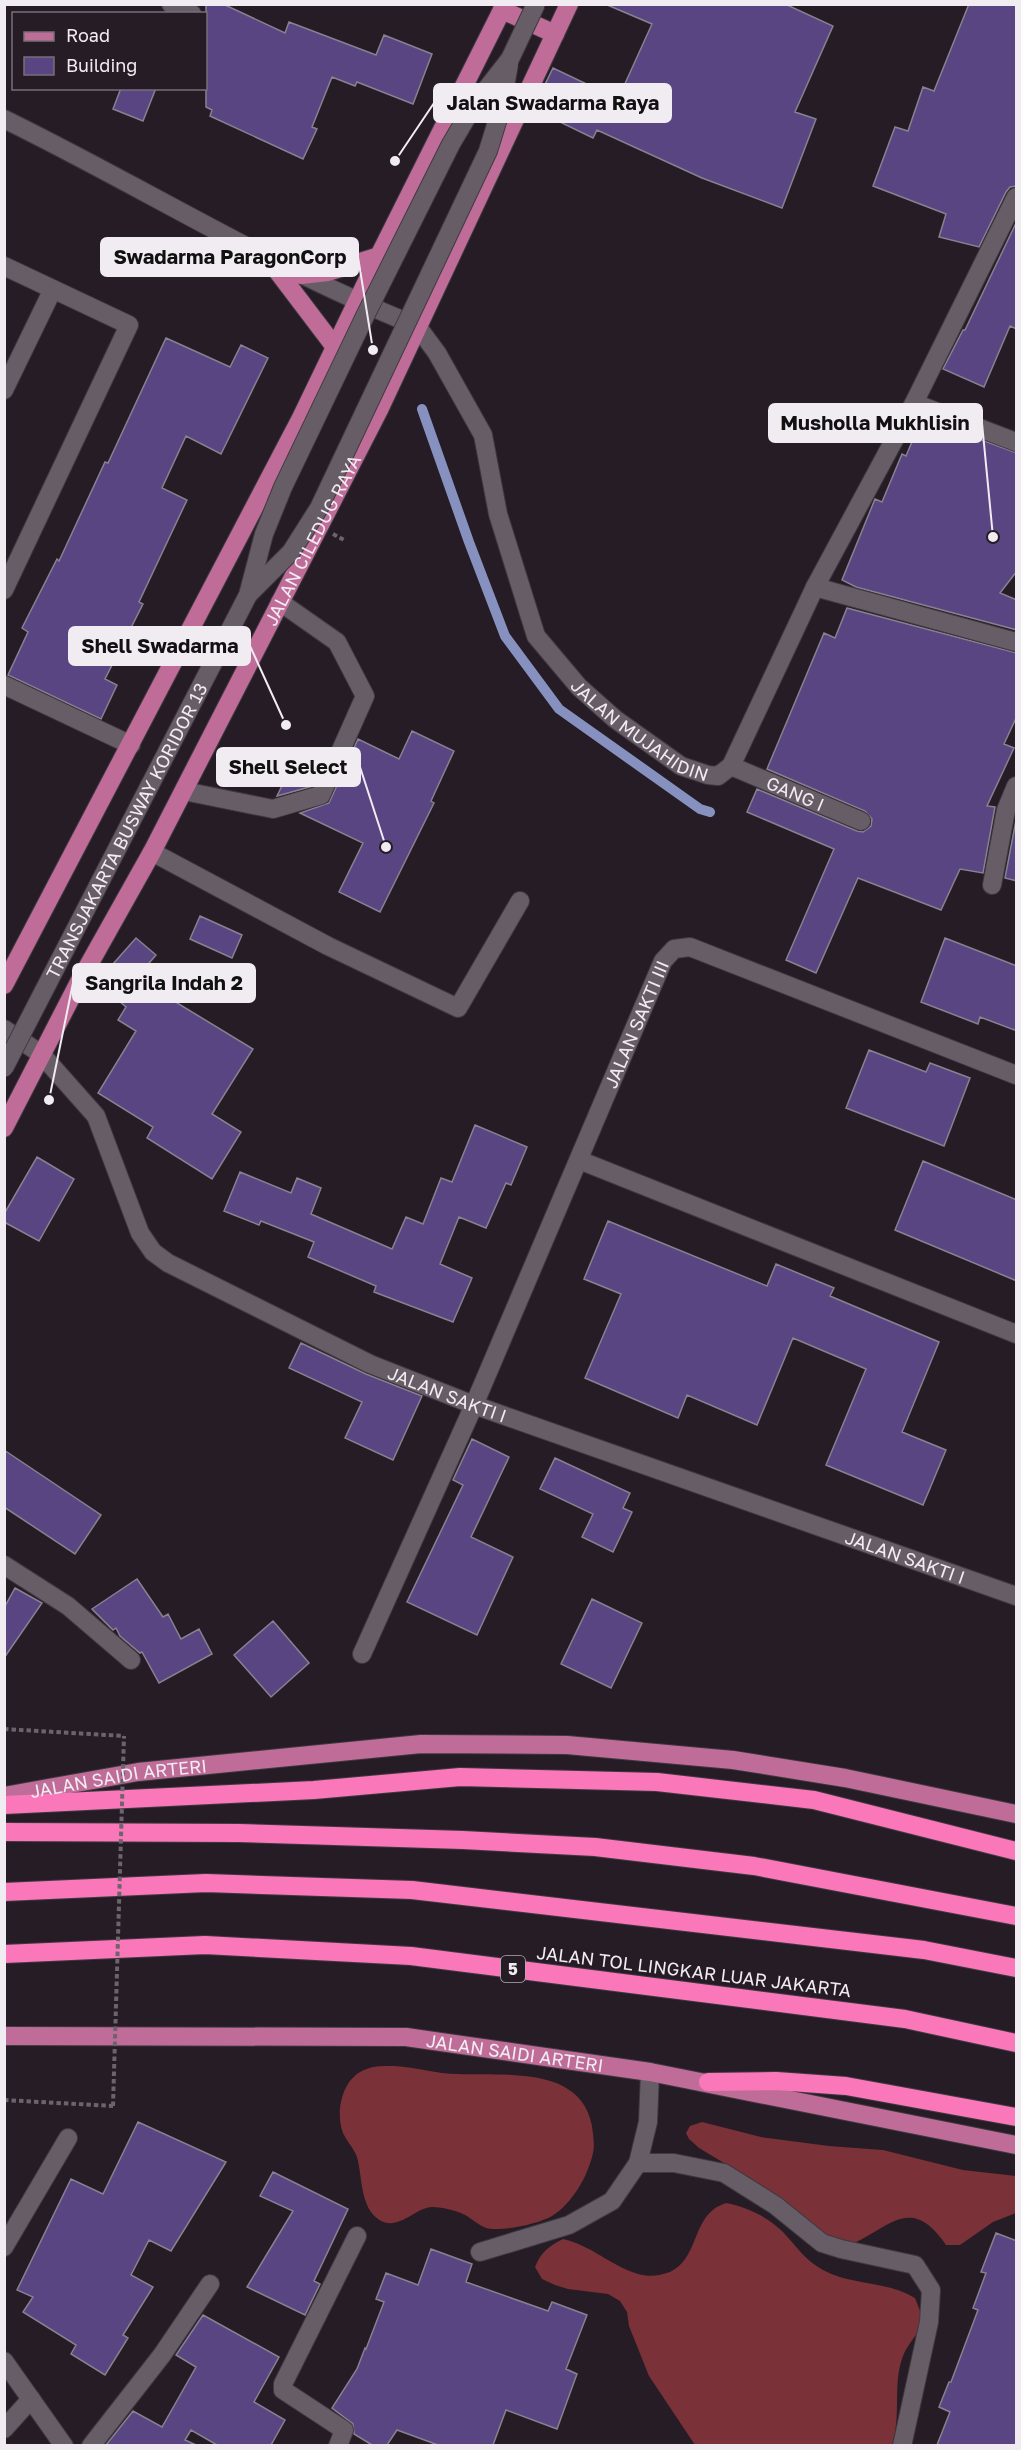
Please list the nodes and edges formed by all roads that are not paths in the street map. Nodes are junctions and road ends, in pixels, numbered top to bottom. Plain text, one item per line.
1 (171, 4) edge
2 (536, 4) edge
3 (569, 4) edge
4 (503, 7) edge
5 (188, 12) edge
6 (555, 34) junction
7 (510, 59) junction
8 (4, 119) edge
9 (1017, 197) edge
10 (379, 256) junction
11 (269, 260) junction
12 (4, 266) edge
13 (301, 275) junction
14 (53, 289) junction
15 (356, 302) junction
16 (417, 326) junction
17 (333, 352) junction
18 (4, 390) edge
19 (914, 404) junction
20 (1017, 442) edge
21 (815, 587) junction
22 (4, 590) edge
23 (248, 595) junction
24 (280, 602) junction
25 (1017, 642) edge
26 (4, 685) edge
27 (131, 745) junction
28 (732, 766) junction
29 (1017, 786) edge
30 (184, 791) junction
31 (861, 821) dead end
32 (152, 852) junction
33 (992, 885) dead end
34 (520, 901) dead end
35 (4, 985) edge
36 (4, 1029) edge
37 (41, 1054) junction
38 (4, 1068) edge
39 (1017, 1075) edge
40 (4, 1128) edge
41 (579, 1160) junction
42 (1017, 1334) edge
43 (474, 1405) junction
44 (4, 1565) edge
45 (1017, 1596) edge
46 (362, 1654) dead end
47 (131, 1660) dead end
48 (4, 1796) edge
49 (4, 1805) edge
50 (1017, 1814) edge
51 (4, 1832) edge
52 (1017, 1851) edge
53 (4, 1892) edge
54 (1017, 1916) edge
55 (4, 1954) edge
56 (1017, 1968) edge
57 (4, 2036) edge
58 (1017, 2043) edge
59 (650, 2072) junction
60 (708, 2082) junction
61 (1017, 2117) edge
62 (68, 2138) dead end
63 (1017, 2145) edge
64 (638, 2163) junction
65 (357, 2236) dead end
66 (4, 2247) edge
67 (480, 2252) dead end
68 (210, 2284) dead end
69 (4, 2361) edge
70 (31, 2399) junction
71 (4, 2429) edge
72 (64, 2445) edge
73 (91, 2445) edge
74 (338, 2445) edge
75 (902, 2445) edge

1 - 5 street
2 - 7 street, TRANSJAKARTA BUSWAY KORIDOR 13, bridge
3 - 6 main road, JALAN CILEDUG RAYA
4 - 6 main road
4 - 10 main road
6 - 16 main road, JALAN CILEDUG RAYA
7 - 23 street, TRANSJAKARTA BUSWAY KORIDOR 13, bridge
7 - 23 street, TRANSJAKARTA BUSWAY KORIDOR 13, bridge
8 - 11 street
9 - 19 street, JALAN MUJAHIDIN
10 - 13 main road
10 - 15 main road
11 - 13 street
11 - 17 main road
12 - 14 street
13 - 15 street
14 - 18 street
14 - 22 street
15 - 16 street
15 - 17 main road
16 - 24 main road, JALAN CILEDUG RAYA
16 - 28 street, JALAN MUJAHIDIN
17 - 27 main road
19 - 20 street
19 - 21 street, JALAN MUJAHIDIN
21 - 25 street
21 - 28 street, JALAN MUJAHIDIN
23 - 38 street, TRANSJAKARTA BUSWAY KORIDOR 13, bridge
24 - 30 main road, JALAN CILEDUG RAYA
24 - 30 street
26 - 27 street
27 - 35 main road
28 - 31 street, GANG I
29 - 33 street
30 - 32 main road, JALAN CILEDUG RAYA
32 - 34 street
32 - 37 main road, JALAN CILEDUG RAYA
36 - 37 street, JALAN SAKTI I
37 - 40 main road, JALAN CILEDUG RAYA
37 - 43 street, JALAN SAKTI I
39 - 41 street, JALAN SAKTI III
41 - 42 street
41 - 43 street, JALAN SAKTI III
43 - 45 street, JALAN SAKTI I
43 - 46 street, JALAN SAKTI III
44 - 47 street
48 - 50 main road, JALAN SAIDI ARTERI
49 - 52 highway
51 - 54 highway
53 - 56 highway
55 - 58 highway, JALAN TOL LINGKAR LUAR JAKARTA / 5
57 - 59 main road, JALAN SAIDI ARTERI
59 - 60 main road, JALAN SAIDI ARTERI
59 - 64 street
60 - 61 highway
60 - 63 main road, JALAN SAIDI ARTERI
62 - 66 street
64 - 67 street
64 - 75 street
65 - 74 street
68 - 73 street
69 - 70 street
70 - 71 street
70 - 72 street

